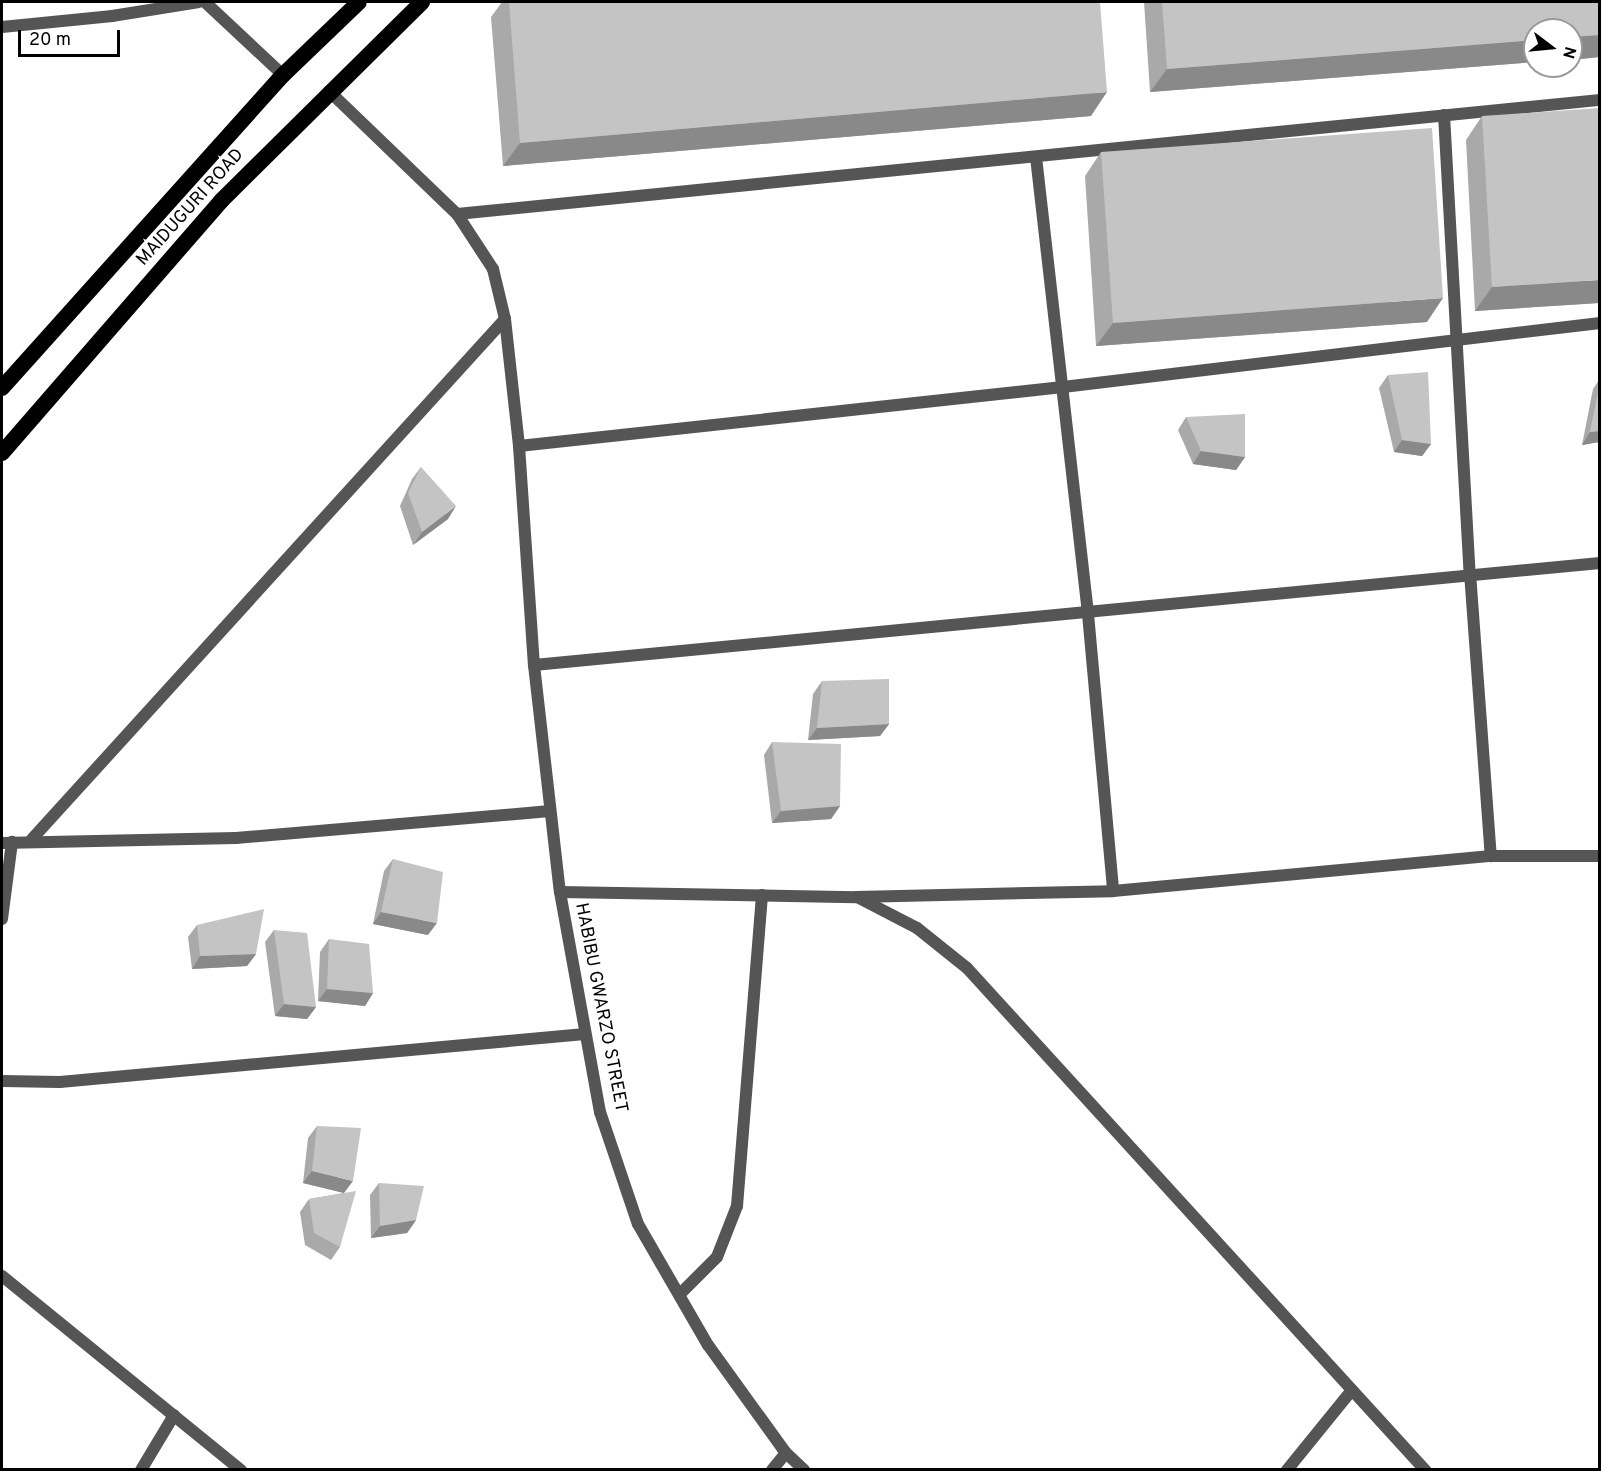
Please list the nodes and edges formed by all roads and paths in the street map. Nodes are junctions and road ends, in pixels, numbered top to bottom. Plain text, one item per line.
1 (199, 2) edge
2 (205, 2) edge
3 (359, 2) edge
4 (422, 2) edge
5 (2, 27) edge
6 (283, 75) junction
7 (329, 91) junction
8 (1599, 100) edge
9 (1444, 115) junction
10 (1036, 157) junction
11 (457, 214) junction
12 (505, 319) junction
13 (1599, 323) edge
14 (1457, 337) junction
15 (1063, 387) junction
16 (2, 388) edge
17 (519, 446) junction
18 (2, 453) edge
19 (1599, 563) edge
20 (1470, 573) junction
21 (1088, 614) junction
22 (534, 665) junction
23 (550, 811) junction
24 (32, 839) junction
25 (7, 842) edge
26 (1491, 856) junction
27 (1599, 856) edge
28 (1113, 891) junction
29 (560, 892) junction
30 (762, 895) junction
31 (856, 897) junction
32 (2, 920) edge
33 (585, 1034) junction
34 (2, 1081) edge
35 (2, 1276) edge
36 (680, 1294) junction
37 (1352, 1390) junction
38 (174, 1415) junction
39 (786, 1453) junction
40 (141, 1470) edge
41 (241, 1470) edge
42 (772, 1470) edge
43 (804, 1470) edge
44 (1287, 1470) edge
45 (1425, 1470) edge

1 - 5 street
2 - 6 street
3 - 6 highway, MAIDUGURI ROAD
4 - 7 highway, MAIDUGURI ROAD
6 - 16 highway, MAIDUGURI ROAD
7 - 11 street, HABIBU GWARZO STREET
7 - 18 highway, MAIDUGURI ROAD
8 - 9 street
9 - 10 street
9 - 14 street
10 - 11 street
10 - 15 street
11 - 12 street, HABIBU GWARZO STREET
12 - 17 street, HABIBU GWARZO STREET
12 - 24 street
13 - 14 street
14 - 15 street
14 - 20 street
15 - 17 street
15 - 21 street
17 - 22 street, HABIBU GWARZO STREET
19 - 20 street
20 - 21 street
20 - 26 street
21 - 22 street
21 - 28 street
22 - 23 street, HABIBU GWARZO STREET
23 - 24 street
23 - 29 street, HABIBU GWARZO STREET
24 - 25 street
25 - 32 street
26 - 27 street
26 - 28 street
28 - 31 street
29 - 30 street
29 - 33 street, HABIBU GWARZO STREET
30 - 31 street
30 - 36 street
31 - 37 street
33 - 34 street
33 - 36 street, HABIBU GWARZO STREET
35 - 38 street
36 - 39 street, HABIBU GWARZO STREET
37 - 44 street
37 - 45 street
38 - 40 street
38 - 41 street
39 - 42 street
39 - 43 street, HABIBU GWARZO STREET

